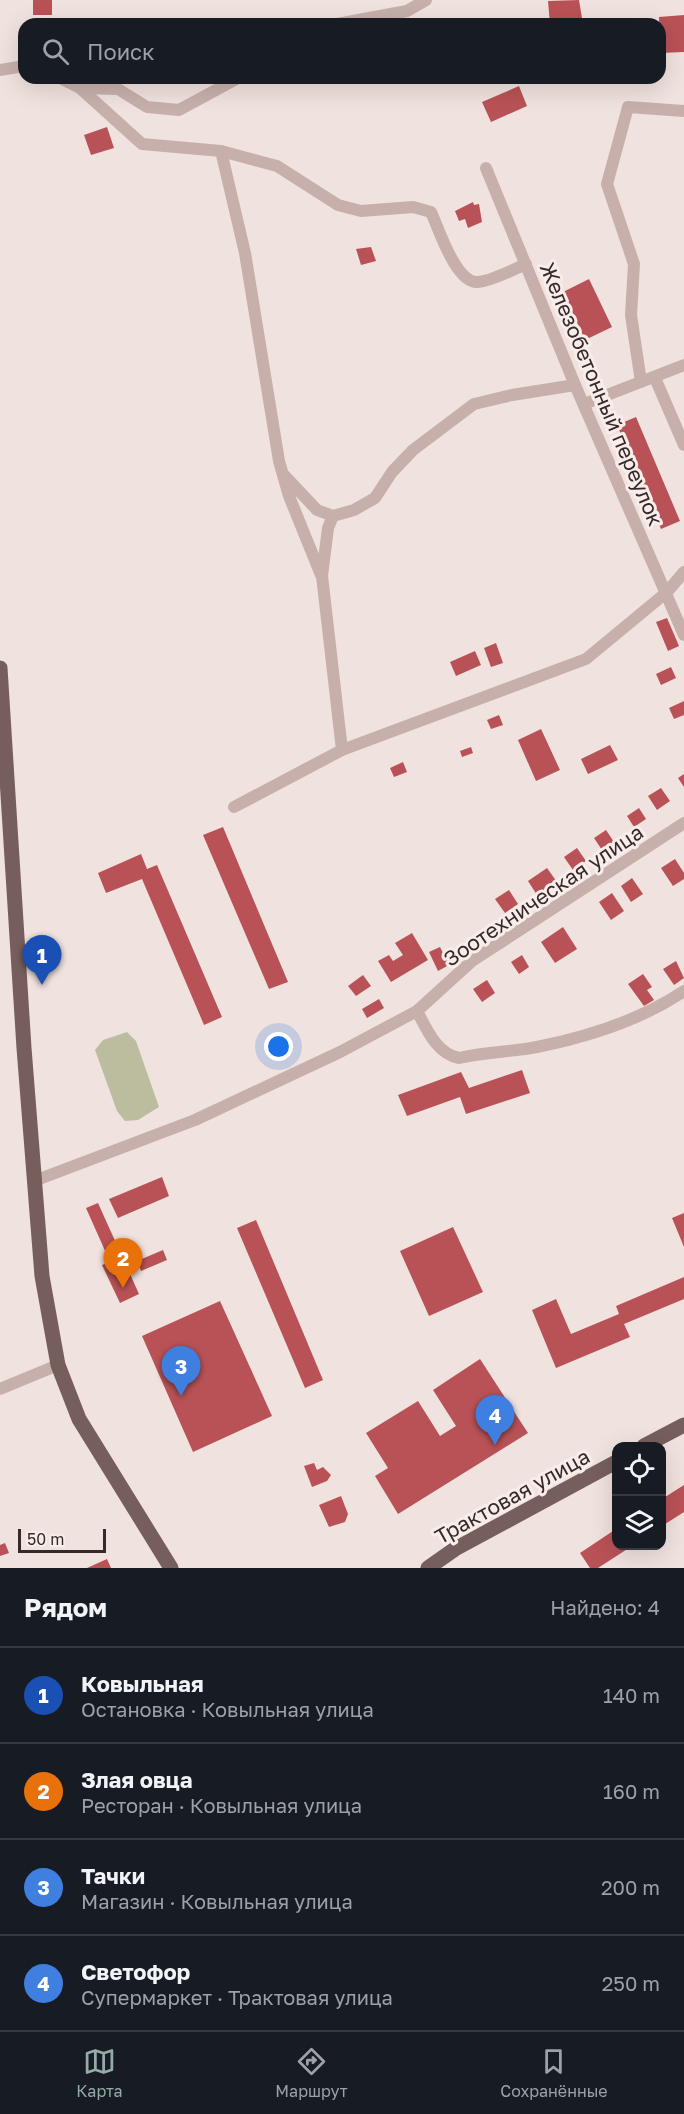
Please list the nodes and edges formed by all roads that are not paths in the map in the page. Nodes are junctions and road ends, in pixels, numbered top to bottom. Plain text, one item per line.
1 (426, 0) edge
2 (369, 18) edge
3 (18, 67) edge
4 (0, 70) edge
5 (72, 84) edge
6 (227, 84) edge
7 (80, 88) junction
8 (684, 111) edge
9 (221, 151) junction
10 (486, 168) dead end
11 (526, 264) junction
12 (684, 365) edge
13 (656, 378) junction
14 (641, 382) junction
15 (575, 385) junction
16 (584, 404) junction
17 (684, 445) edge
18 (282, 473) junction
19 (333, 516) junction
20 (684, 572) edge
21 (322, 576) junction
22 (667, 592) junction
23 (684, 635) edge
24 (0, 668) edge
25 (342, 750) junction
26 (234, 807) dead end
27 (684, 823) edge
28 (684, 991) edge
29 (417, 1011) junction
30 (34, 1181) junction
31 (58, 1365) junction
32 (0, 1389) edge
33 (684, 1425) edge
34 (652, 1442) edge
35 (612, 1463) edge
36 (171, 1568) edge
37 (428, 1568) edge

1 - 2 street
3 - 4 street
5 - 7 street
6 - 7 street
7 - 9 street
8 - 14 street
9 - 11 street
9 - 18 street
10 - 11 street, Железобетонный переулок
11 - 15 street, Железобетонный переулок
12 - 13 street
13 - 14 street
13 - 17 street
14 - 16 street
15 - 16 street, Железобетонный переулок
15 - 19 street
16 - 22 street, Железобетонный переулок
18 - 19 street
18 - 21 street
19 - 21 street
20 - 22 street
21 - 25 street
22 - 23 street, Железобетонный переулок
22 - 25 street
24 - 30 main road
25 - 26 street
27 - 29 street, Зоотехническая улица
28 - 29 street
29 - 30 street, Зоотехническая улица
30 - 31 main road
31 - 32 street
31 - 36 main road
33 - 34 main road
35 - 37 main road, Трактовая улица

